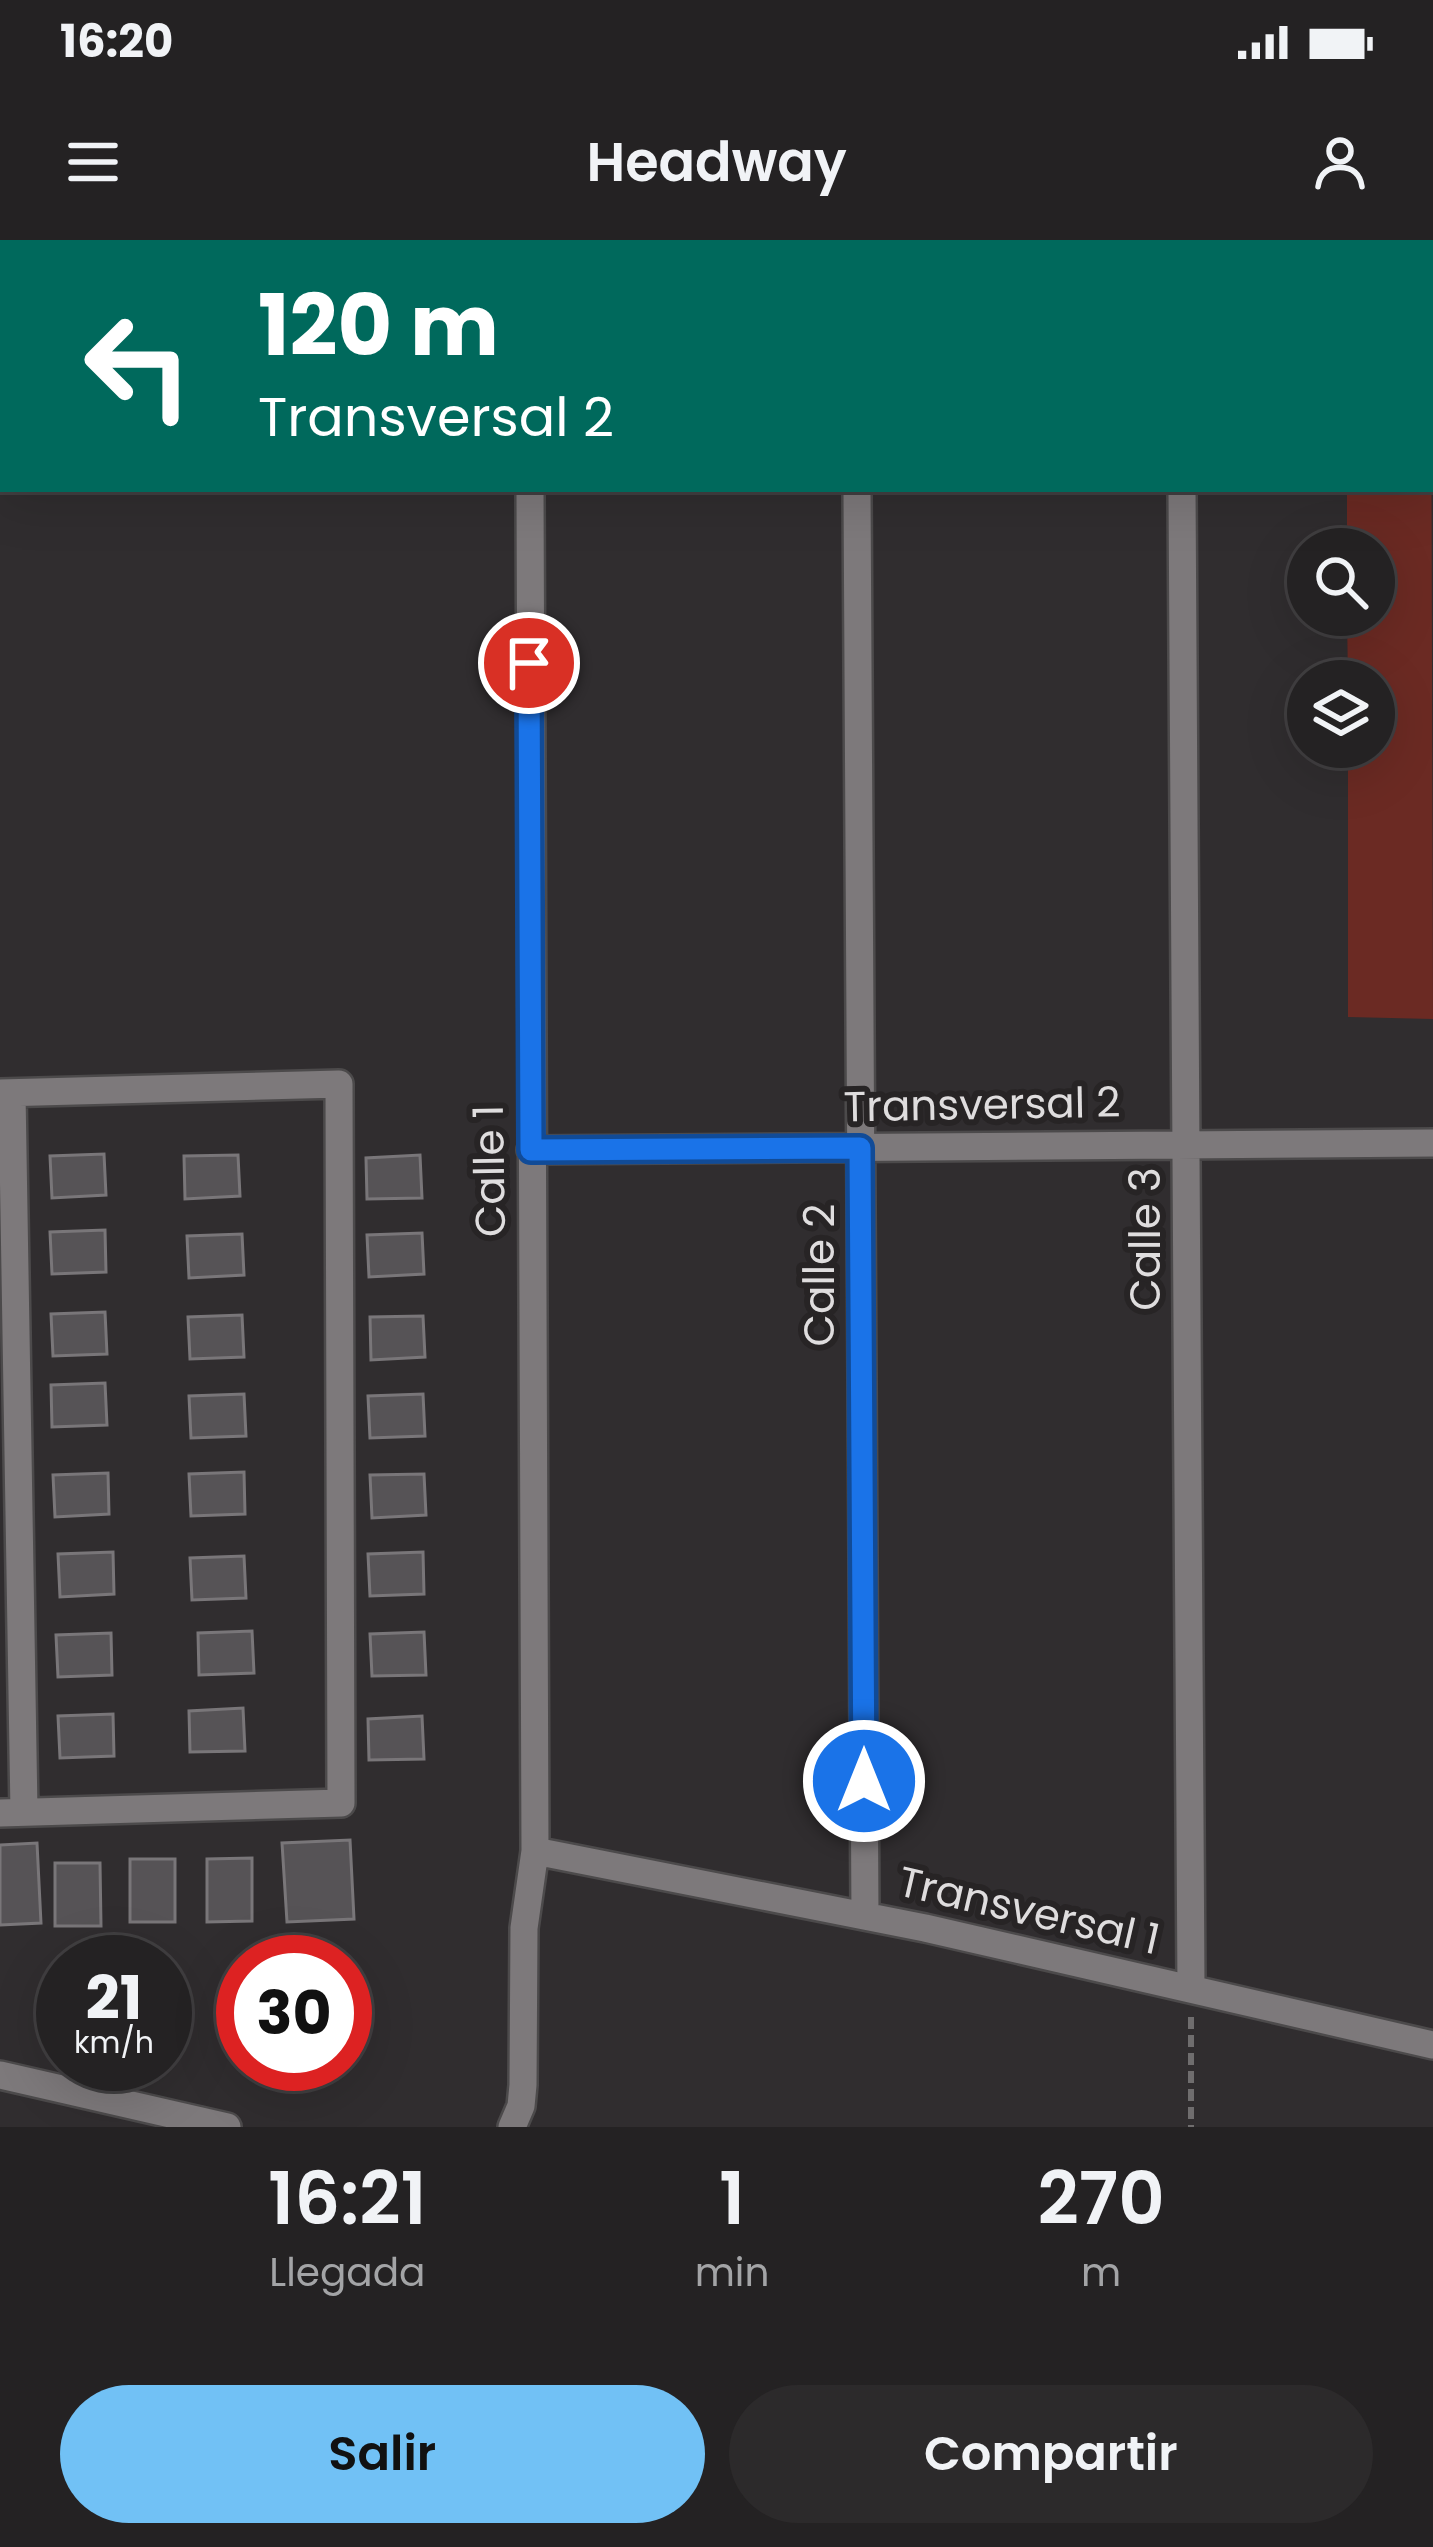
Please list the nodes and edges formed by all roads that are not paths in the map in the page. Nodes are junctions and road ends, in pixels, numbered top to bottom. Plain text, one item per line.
1 (530, 492) edge
2 (857, 492) edge
3 (1182, 492) edge
4 (6, 1093) edge
5 (1433, 1143) edge
6 (1186, 1144) junction
7 (860, 1148) junction
8 (531, 1150) junction
9 (12, 1813) edge
10 (535, 1851) junction
11 (865, 1916) junction
12 (1191, 1989) junction
13 (1433, 2045) edge
14 (0, 2075) edge
15 (227, 2127) edge
16 (512, 2127) edge

1 - 8 street, Calle 1
2 - 7 street, Calle 2
3 - 6 street, Calle 3
4 - 9 street
4 - 9 street
5 - 6 street, Transversal 2
6 - 7 street, Transversal 2
6 - 12 street, Calle 3
7 - 8 street, Transversal 2
7 - 11 street, Calle 2
8 - 10 street, Calle 1
10 - 11 street, Transversal 1
10 - 16 street, Calle 1
11 - 12 street, Transversal 1
12 - 13 street, Transversal 1
14 - 15 street

